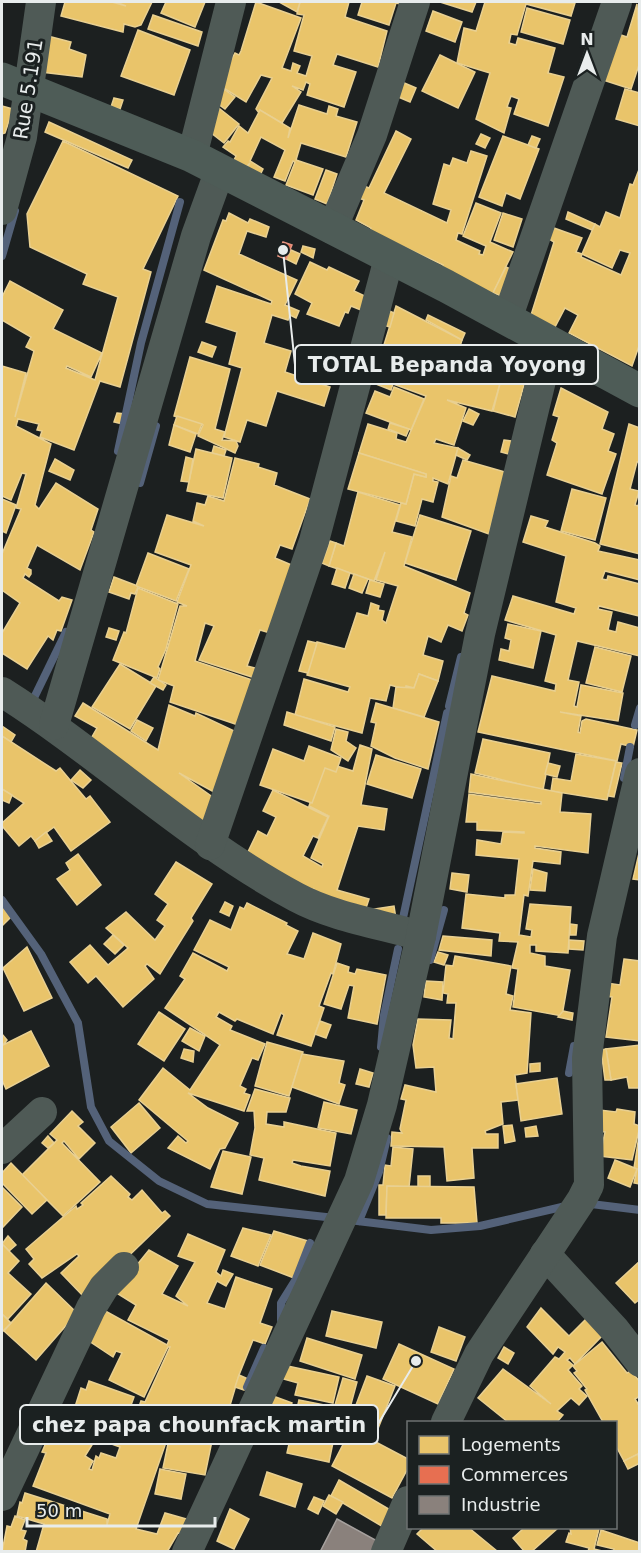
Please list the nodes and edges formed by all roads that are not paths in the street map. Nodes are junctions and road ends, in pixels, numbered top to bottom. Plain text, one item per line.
1 (41, 2) edge
2 (231, 2) edge
3 (415, 2) edge
4 (617, 2) edge
5 (15, 84) edge
6 (206, 163) junction
7 (2, 210) edge
8 (332, 229) junction
9 (389, 258) junction
10 (507, 319) junction
11 (550, 343) junction
12 (639, 391) edge
13 (2, 692) edge
14 (54, 725) junction
15 (639, 773) edge
16 (210, 846) junction
17 (421, 936) junction
18 (42, 1112) dead end
19 (2, 1149) edge
20 (545, 1254) junction
21 (124, 1267) dead end
22 (639, 1362) edge
23 (446, 1421) edge
24 (2, 1496) edge
25 (407, 1503) edge
26 (187, 1551) edge
27 (386, 1551) edge

1 - 5 street, Rue 5.191
2 - 6 street
3 - 8 street
4 - 10 street
5 - 6 main road
5 - 7 street, Rue 5.191
6 - 8 main road
6 - 14 street
8 - 9 main road
9 - 10 main road
9 - 16 street
10 - 11 main road
11 - 12 main road
11 - 17 street
13 - 14 street
14 - 16 street
15 - 20 street
16 - 17 street
17 - 26 street
18 - 19 street
20 - 22 street
20 - 23 street
21 - 24 street
25 - 27 street

